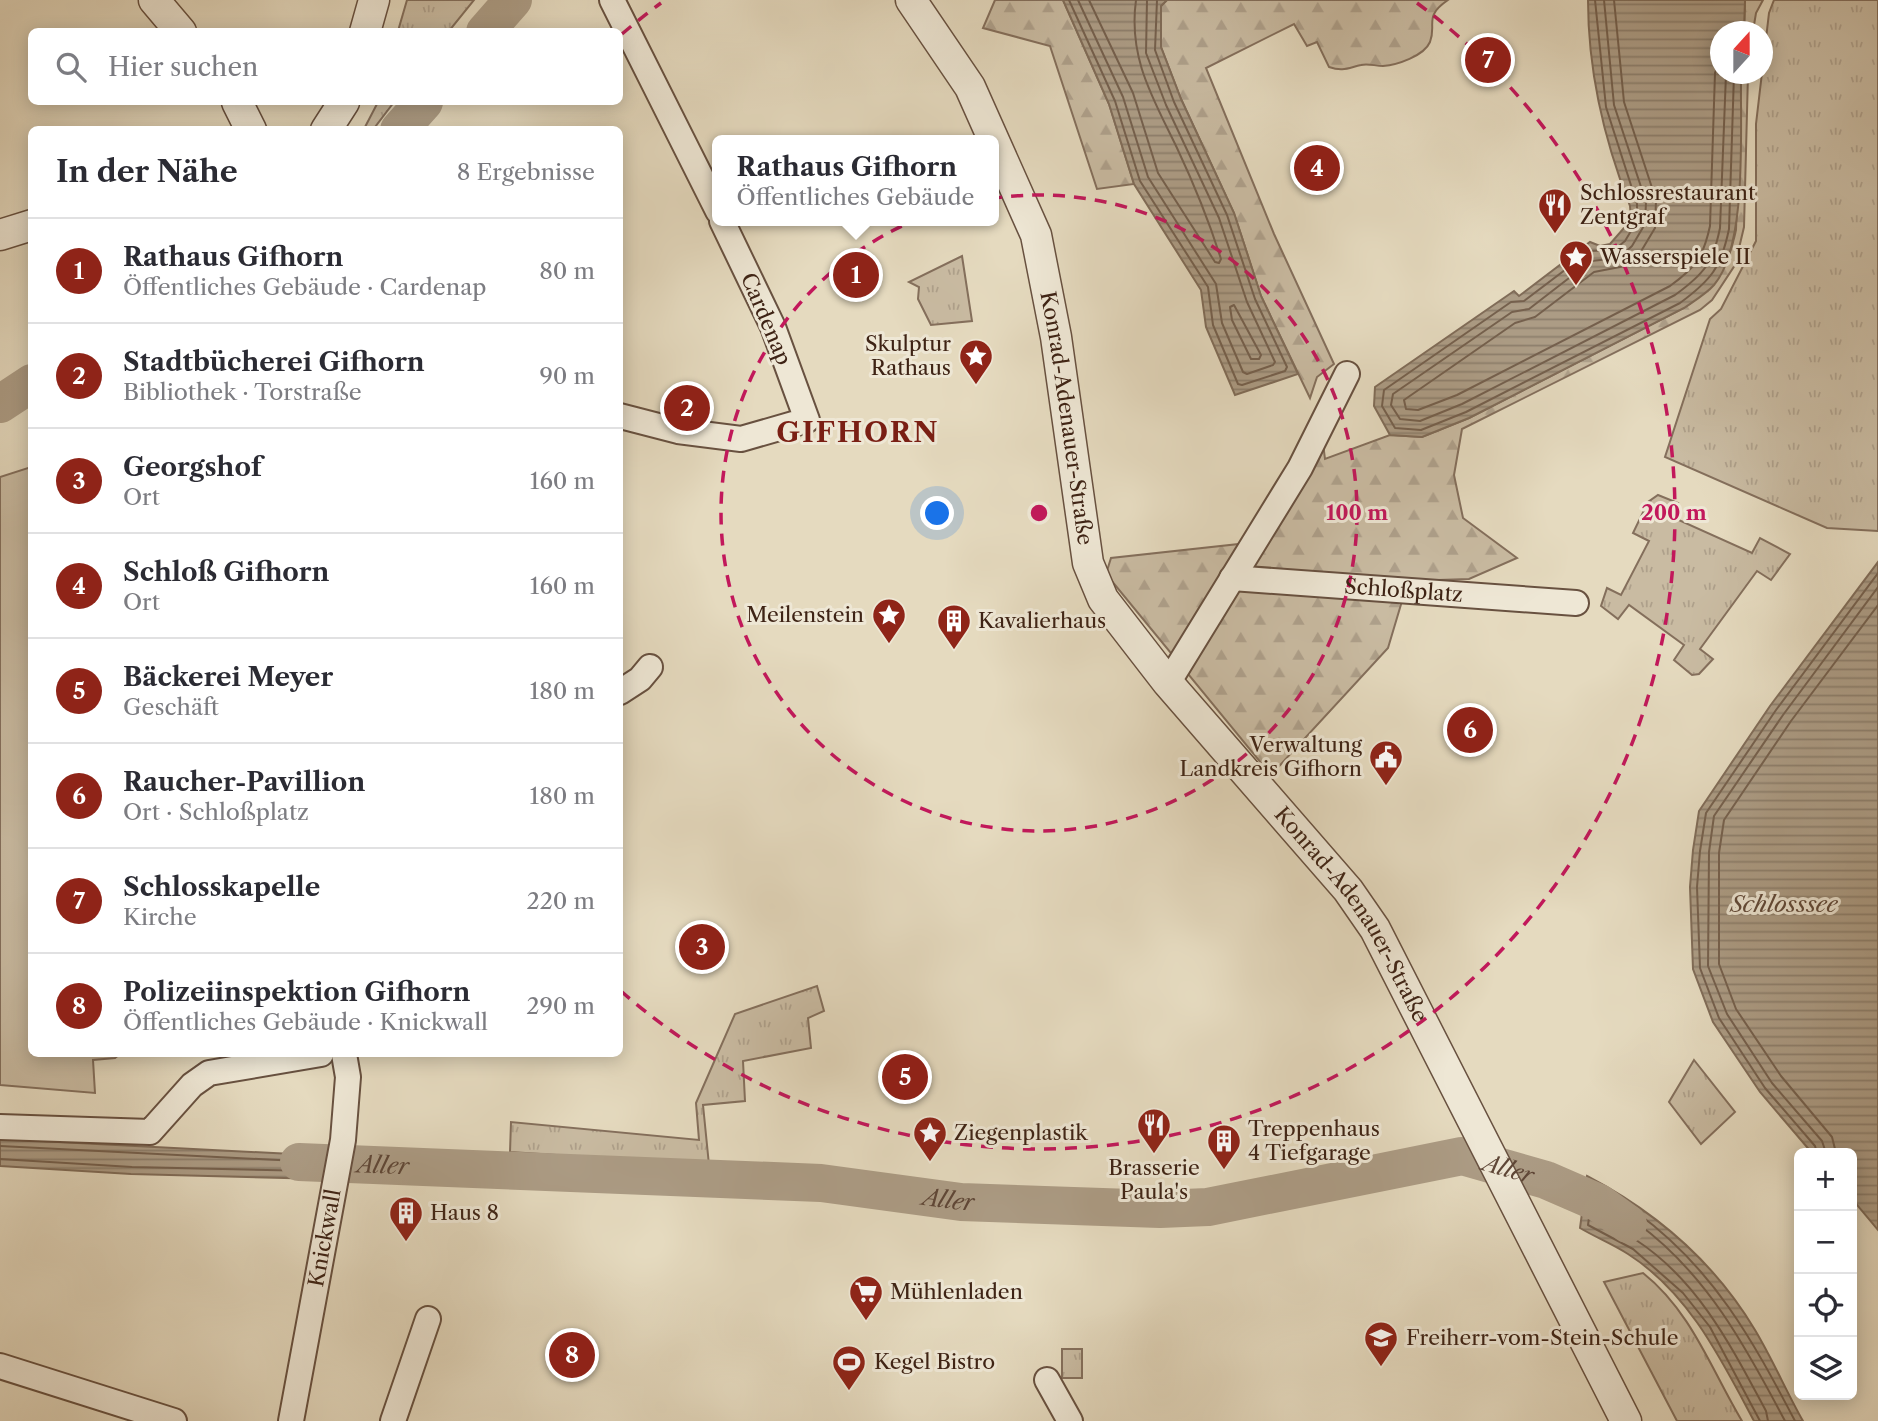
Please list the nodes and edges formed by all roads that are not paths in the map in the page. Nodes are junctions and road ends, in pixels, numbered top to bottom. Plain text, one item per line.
1 (154, 0) edge
2 (374, 0) edge
3 (911, 0) edge
4 (617, 8) edge
5 (178, 28) edge
6 (366, 28) edge
7 (238, 105) edge
8 (342, 105) edge
9 (249, 126) edge
10 (329, 126) edge
11 (991, 135) edge
12 (999, 152) edge
13 (712, 199) edge
14 (28, 226) edge
15 (724, 226) edge
16 (0, 235) edge
17 (1347, 374) dead end
18 (623, 417) edge
19 (1232, 578) junction
20 (1576, 603) dead end
21 (650, 667) dead end
22 (1168, 683) junction
23 (623, 690) edge
24 (303, 1057) edge
25 (345, 1057) edge
26 (0, 1127) edge
27 (428, 1319) dead end
28 (0, 1366) edge
29 (1047, 1380) dead end
30 (1067, 1416) edge
31 (174, 1421) edge
32 (291, 1421) edge
33 (393, 1421) edge
34 (1626, 1421) edge

1 - 5 street
2 - 6 street
3 - 11 street, Konrad-Adenauer-Straße
4 - 13 street
7 - 9 street
8 - 10 street
12 - 22 street, Konrad-Adenauer-Straße
14 - 16 street
15 - 18 street, Cardenap
17 - 19 street
19 - 20 street, Schloßplatz
19 - 22 street
21 - 23 street
22 - 34 street, Konrad-Adenauer-Straße
24 - 26 street
25 - 32 street, Knickwall
27 - 33 street
28 - 31 street
29 - 30 street

